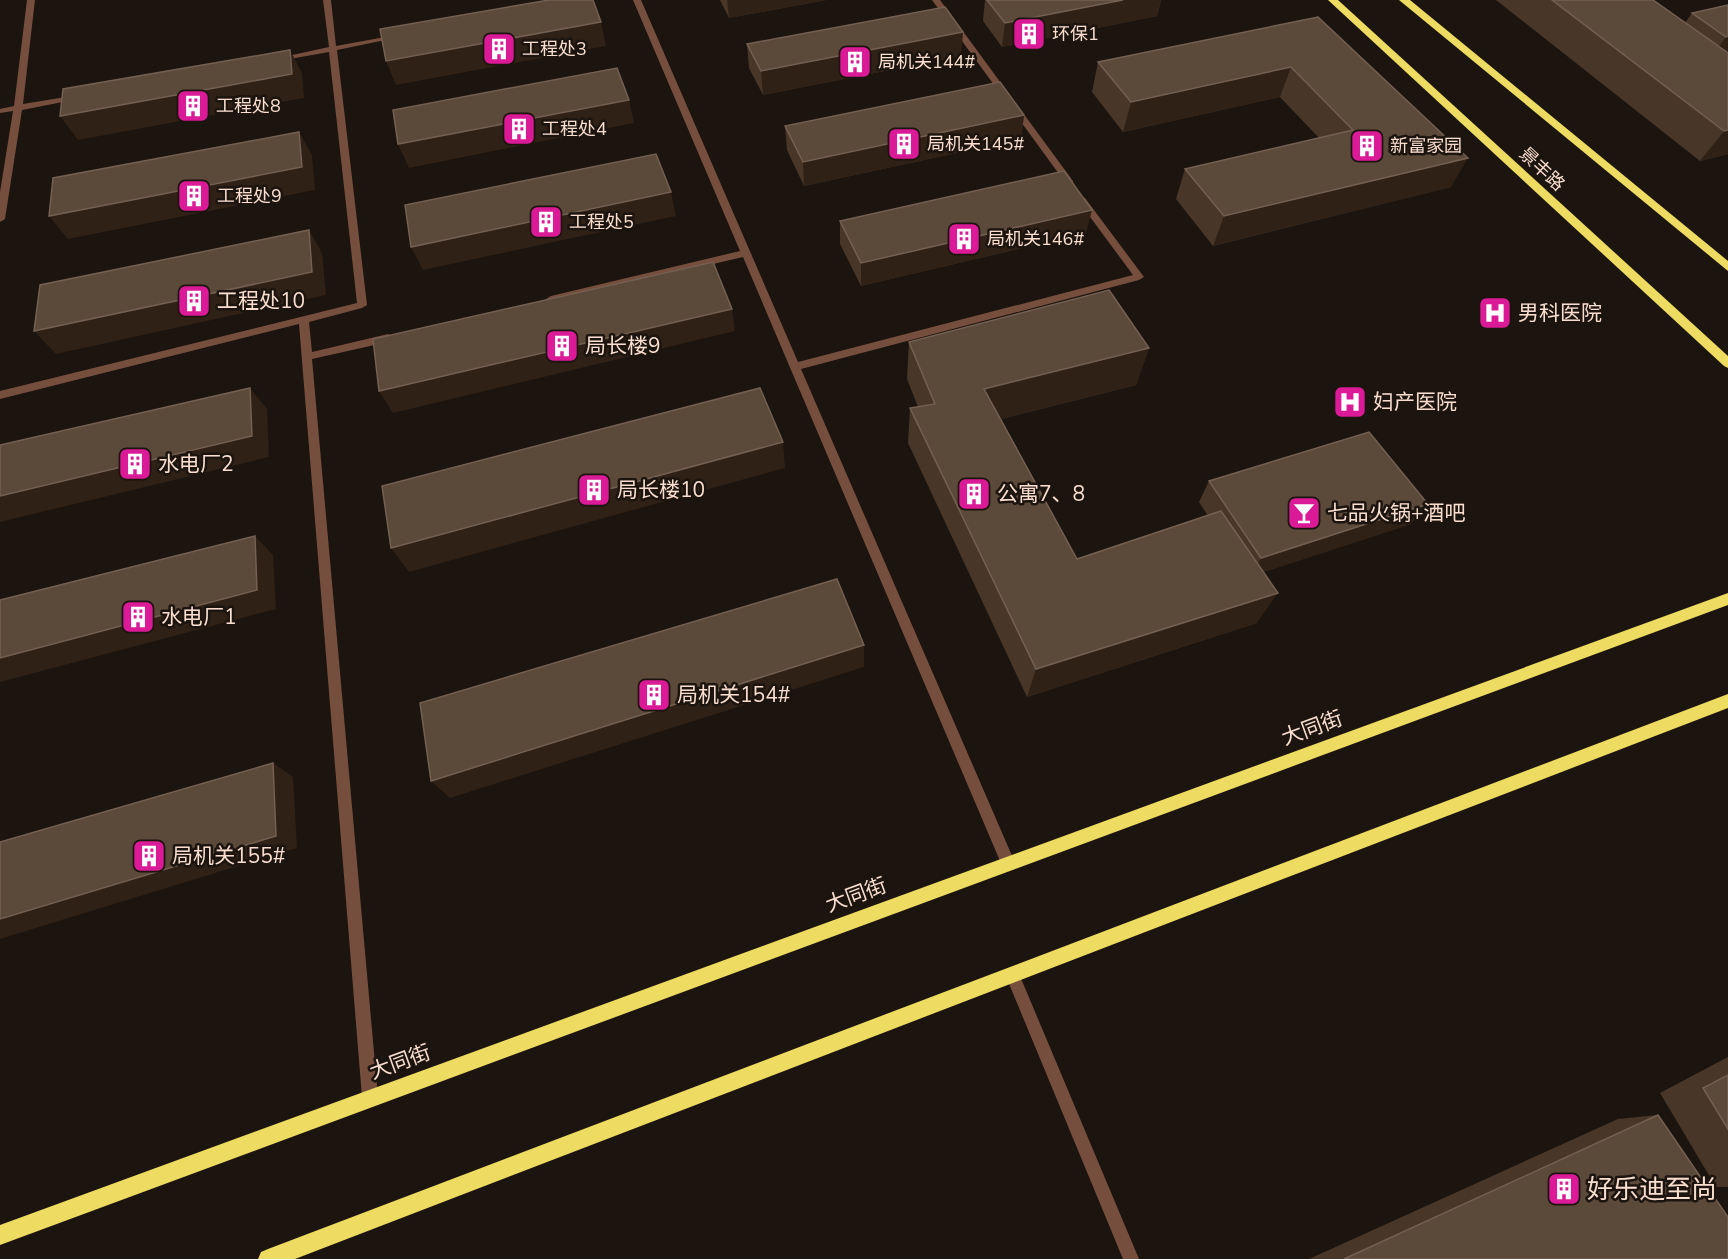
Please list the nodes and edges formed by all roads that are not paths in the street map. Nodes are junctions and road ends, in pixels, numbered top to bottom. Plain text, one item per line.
1 (31, 0) edge
2 (327, 0) edge
3 (637, 0) edge
4 (936, 0) edge
5 (1334, 0) edge
6 (1404, 0) edge
7 (402, 36) edge
8 (334, 49) junction
9 (264, 62) edge
10 (88, 95) edge
11 (18, 108) junction
12 (0, 111) edge
13 (0, 219) edge
14 (746, 254) junction
15 (1728, 267) edge
16 (538, 302) edge
17 (304, 321) junction
18 (400, 335) edge
19 (307, 357) junction
20 (1728, 363) edge
21 (794, 367) junction
22 (0, 395) edge
23 (1728, 599) edge
24 (1728, 700) edge
25 (1008, 863) junction
26 (1012, 974) junction
27 (370, 1097) junction
28 (0, 1235) edge
29 (268, 1259) edge
30 (1131, 1259) edge

1 - 11 street
2 - 8 street
3 - 14 street
4 - 21 street
5 - 20 main road, 景丰路
6 - 15 main road, 景丰路
7 - 8 street
8 - 9 street
8 - 17 street
10 - 11 street
11 - 12 street
11 - 13 street
14 - 16 street
14 - 21 street
17 - 19 street
17 - 22 street
18 - 19 street
19 - 27 street
21 - 25 street
23 - 25 main road, 大同街
24 - 26 main road
25 - 27 main road, 大同街
26 - 29 main road
26 - 30 street
27 - 28 main road, 大同街

